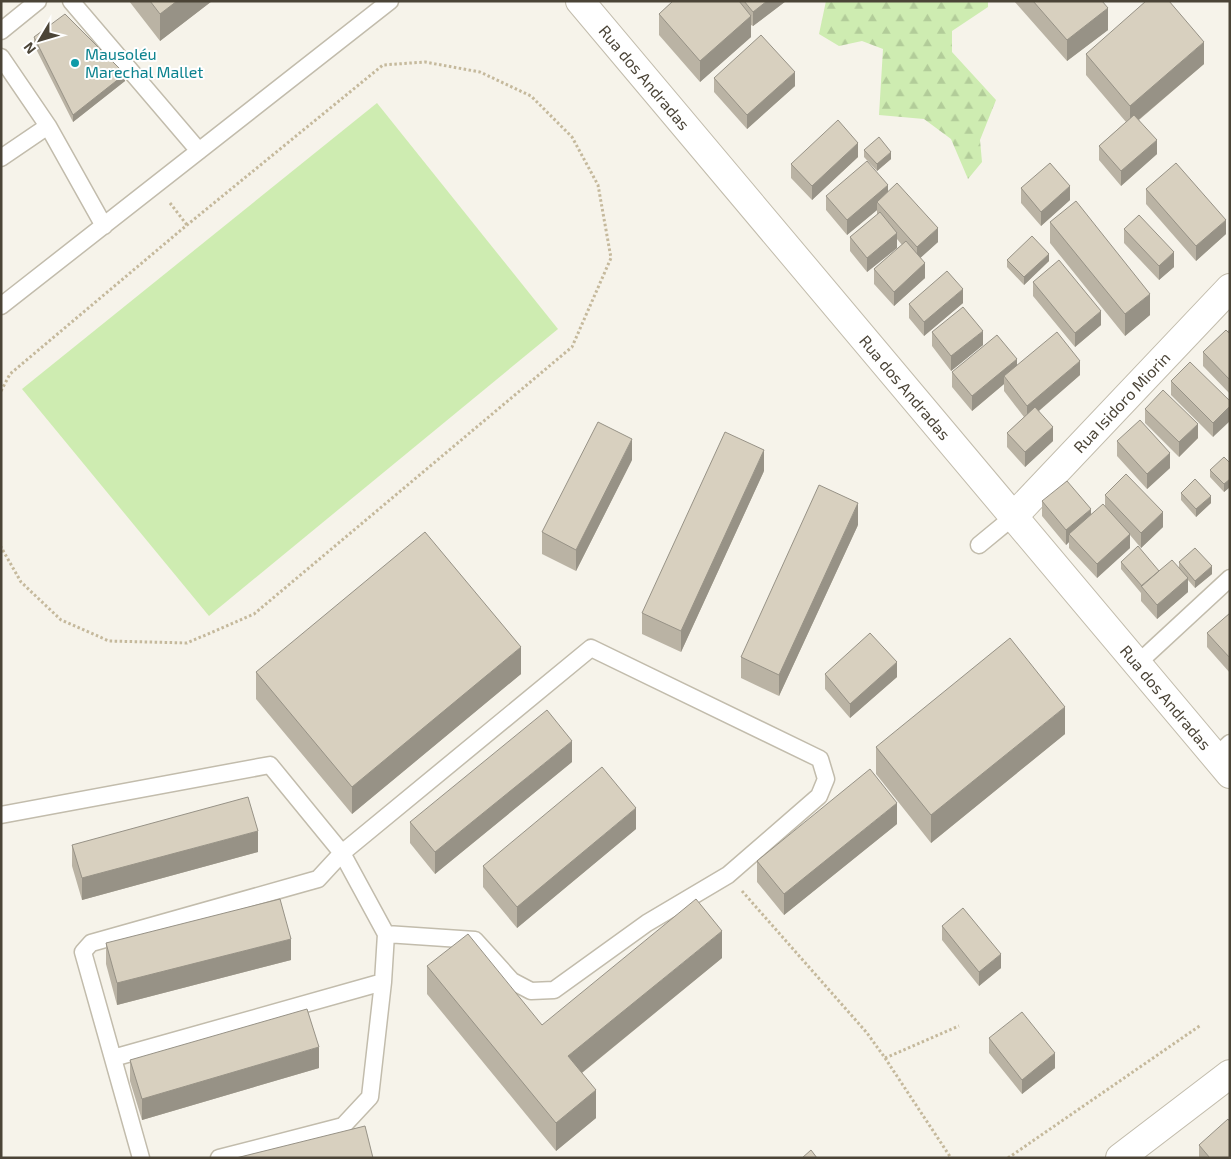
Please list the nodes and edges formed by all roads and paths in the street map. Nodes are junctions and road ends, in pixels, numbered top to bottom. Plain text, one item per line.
1 (38, 1) edge
2 (71, 1) edge
3 (390, 1) edge
4 (580, 1) edge
5 (1, 31) edge
6 (1, 57) edge
7 (48, 126) junction
8 (199, 151) junction
9 (1, 158) edge
10 (155, 185) junction
11 (187, 225) junction
12 (104, 226) junction
13 (1230, 288) edge
14 (1, 306) edge
15 (1, 391) edge
16 (1013, 517) junction
17 (980, 545) dead end
18 (1, 547) edge
19 (1230, 578) edge
20 (1137, 664) junction
21 (1225, 758) edge
22 (1, 815) edge
23 (342, 853) junction
24 (728, 876) junction
25 (386, 934) junction
26 (383, 982) junction
27 (1201, 1025) dead end
28 (959, 1026) dead end
29 (112, 1058) junction
30 (885, 1058) junction
31 (1230, 1074) edge
32 (141, 1158) edge
33 (219, 1158) edge
34 (951, 1158) edge
35 (1008, 1158) edge
36 (1120, 1158) edge

1 - 5 lane
2 - 8 lane
3 - 8 lane
4 - 16 street, Rua dos Andradas
6 - 7 lane
7 - 9 lane
7 - 12 lane
8 - 10 lane
10 - 11 path
10 - 12 lane
11 - 15 path
11 - 18 path
12 - 14 lane
13 - 16 street, Rua Isidoro Miorin
16 - 17 lane
16 - 20 street, Rua dos Andradas
19 - 20 lane
20 - 21 street, Rua dos Andradas
22 - 23 lane
23 - 24 lane
23 - 25 lane
23 - 29 lane
24 - 25 lane
24 - 30 path
25 - 26 lane
26 - 29 lane
26 - 33 lane
27 - 35 path
28 - 30 path
29 - 32 lane
30 - 34 path
31 - 36 street

